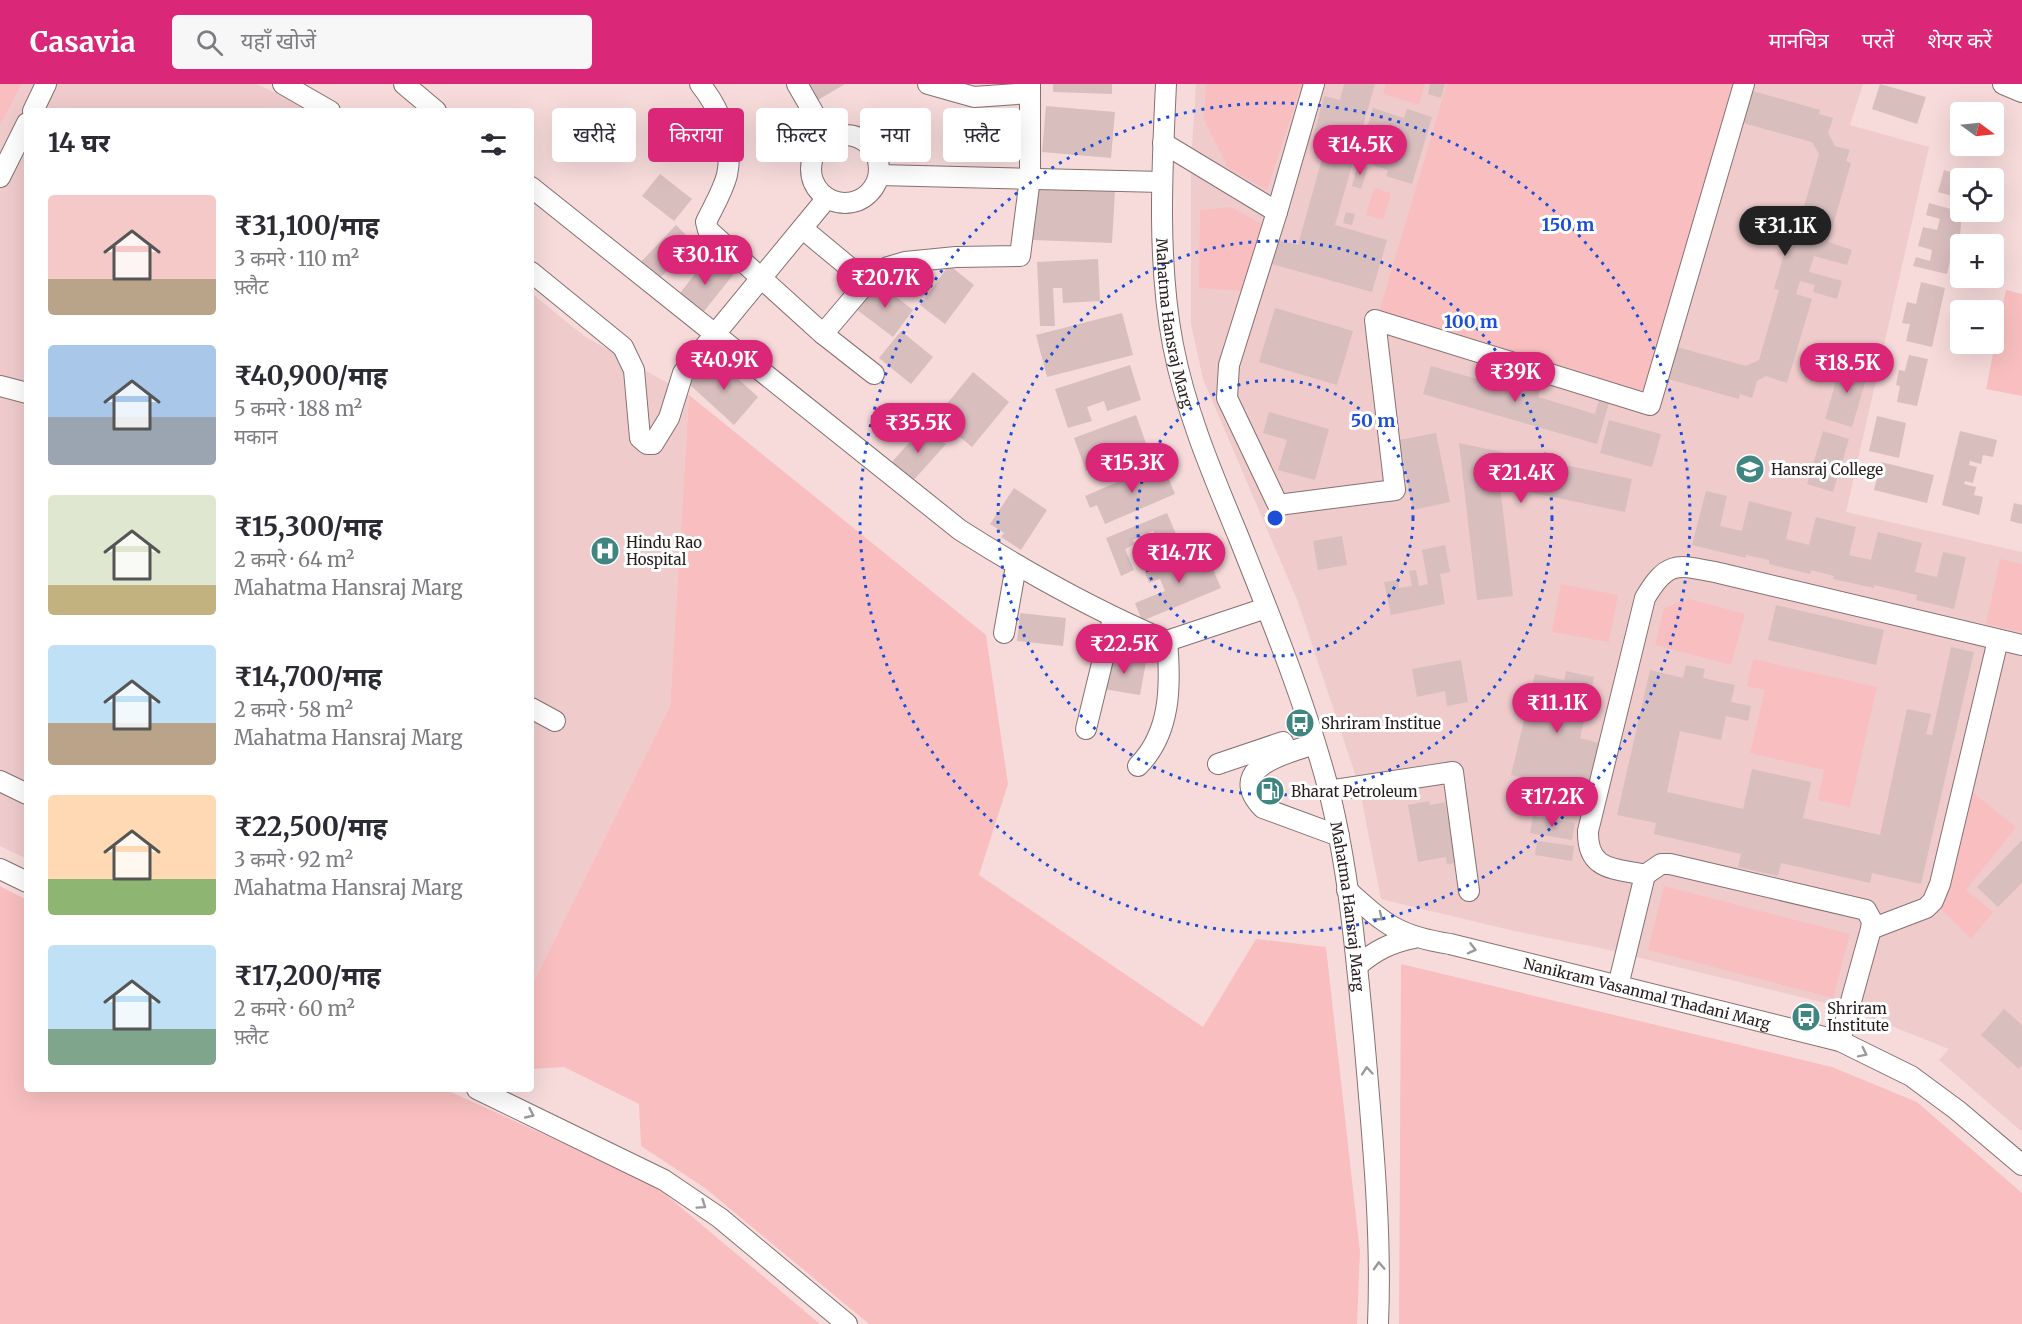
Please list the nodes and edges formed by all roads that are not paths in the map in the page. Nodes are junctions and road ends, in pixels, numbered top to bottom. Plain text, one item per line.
1 (46, 84) edge
2 (283, 84) edge
3 (404, 84) edge
4 (797, 84) edge
5 (928, 84) edge
6 (1166, 84) edge
7 (1314, 84) edge
8 (1744, 84) edge
9 (2003, 84) edge
10 (1030, 88) edge
11 (706, 91) edge
12 (2022, 92) edge
13 (34, 108) edge
14 (325, 108) edge
15 (432, 108) edge
16 (811, 108) edge
17 (24, 129) edge
18 (848, 135) edge
19 (1163, 143) junction
20 (812, 162) edge
21 (879, 174) junction
22 (0, 177) edge
23 (1030, 178) junction
24 (1162, 182) junction
25 (534, 189) edge
26 (827, 198) junction
27 (1277, 212) junction
28 (803, 229) junction
29 (534, 274) edge
30 (760, 279) junction
31 (867, 282) junction
32 (715, 332) junction
33 (823, 334) junction
34 (874, 374) dead end
35 (0, 386) edge
36 (24, 392) edge
37 (1016, 566) junction
38 (1266, 608) junction
39 (1113, 618) junction
40 (1004, 633) dead end
41 (1998, 640) junction
42 (1167, 641) junction
43 (2022, 645) edge
44 (534, 710) edge
45 (555, 721) dead end
46 (1086, 729) dead end
47 (1313, 738) junction
48 (1218, 764) dead end
49 (1138, 766) dead end
50 (0, 781) edge
51 (1329, 791) junction
52 (24, 793) edge
53 (1338, 836) junction
54 (0, 869) edge
55 (1645, 875) junction
56 (24, 881) edge
57 (1347, 890) junction
58 (1469, 891) dead end
59 (1871, 929) junction
60 (1414, 938) junction
61 (1357, 966) junction
62 (1617, 986) junction
63 (1840, 1041) junction
64 (483, 1092) edge
65 (2022, 1165) edge
66 (847, 1324) edge
67 (1378, 1324) edge

1 - 13 street
2 - 14 street
3 - 15 street
4 - 16 street
5 - 10 street
6 - 19 street, Mahatma Hansraj Marg
7 - 27 street
8 - 27 street
9 - 12 street
10 - 23 street
11 - 30 street
17 - 22 street
18 - 21 street
19 - 24 street, Mahatma Hansraj Marg
19 - 27 street
20 - 26 street
21 - 23 street
21 - 26 street
23 - 24 street
23 - 31 street
24 - 38 street, Mahatma Hansraj Marg
25 - 32 street
26 - 28 street
28 - 30 street
28 - 31 street
29 - 32 street
30 - 32 street
30 - 33 street
31 - 33 street
32 - 37 street
33 - 34 street
35 - 36 street
37 - 39 street
37 - 40 street
38 - 42 street
38 - 47 street, Mahatma Hansraj Marg
39 - 42 street
39 - 46 street
41 - 43 street
41 - 55 street
41 - 59 street
42 - 49 street
44 - 45 street
47 - 48 street
47 - 51 street, Mahatma Hansraj Marg
47 - 53 street
50 - 52 street
51 - 53 street, Mahatma Hansraj Marg
51 - 58 street
53 - 57 street, Mahatma Hansraj Marg
54 - 56 street
55 - 59 street
55 - 62 street
57 -> 60 street
57 - 61 street, Mahatma Hansraj Marg
59 - 63 street
60 - 61 street
60 -> 62 street, Nanikram Vasanmal Thadani Marg
67 -> 61 street, Mahatma Hansraj Marg
62 - 63 street, Nanikram Vasanmal Thadani Marg
63 -> 65 street, Nanikram Vasanmal Thadani Marg
64 -> 66 street

